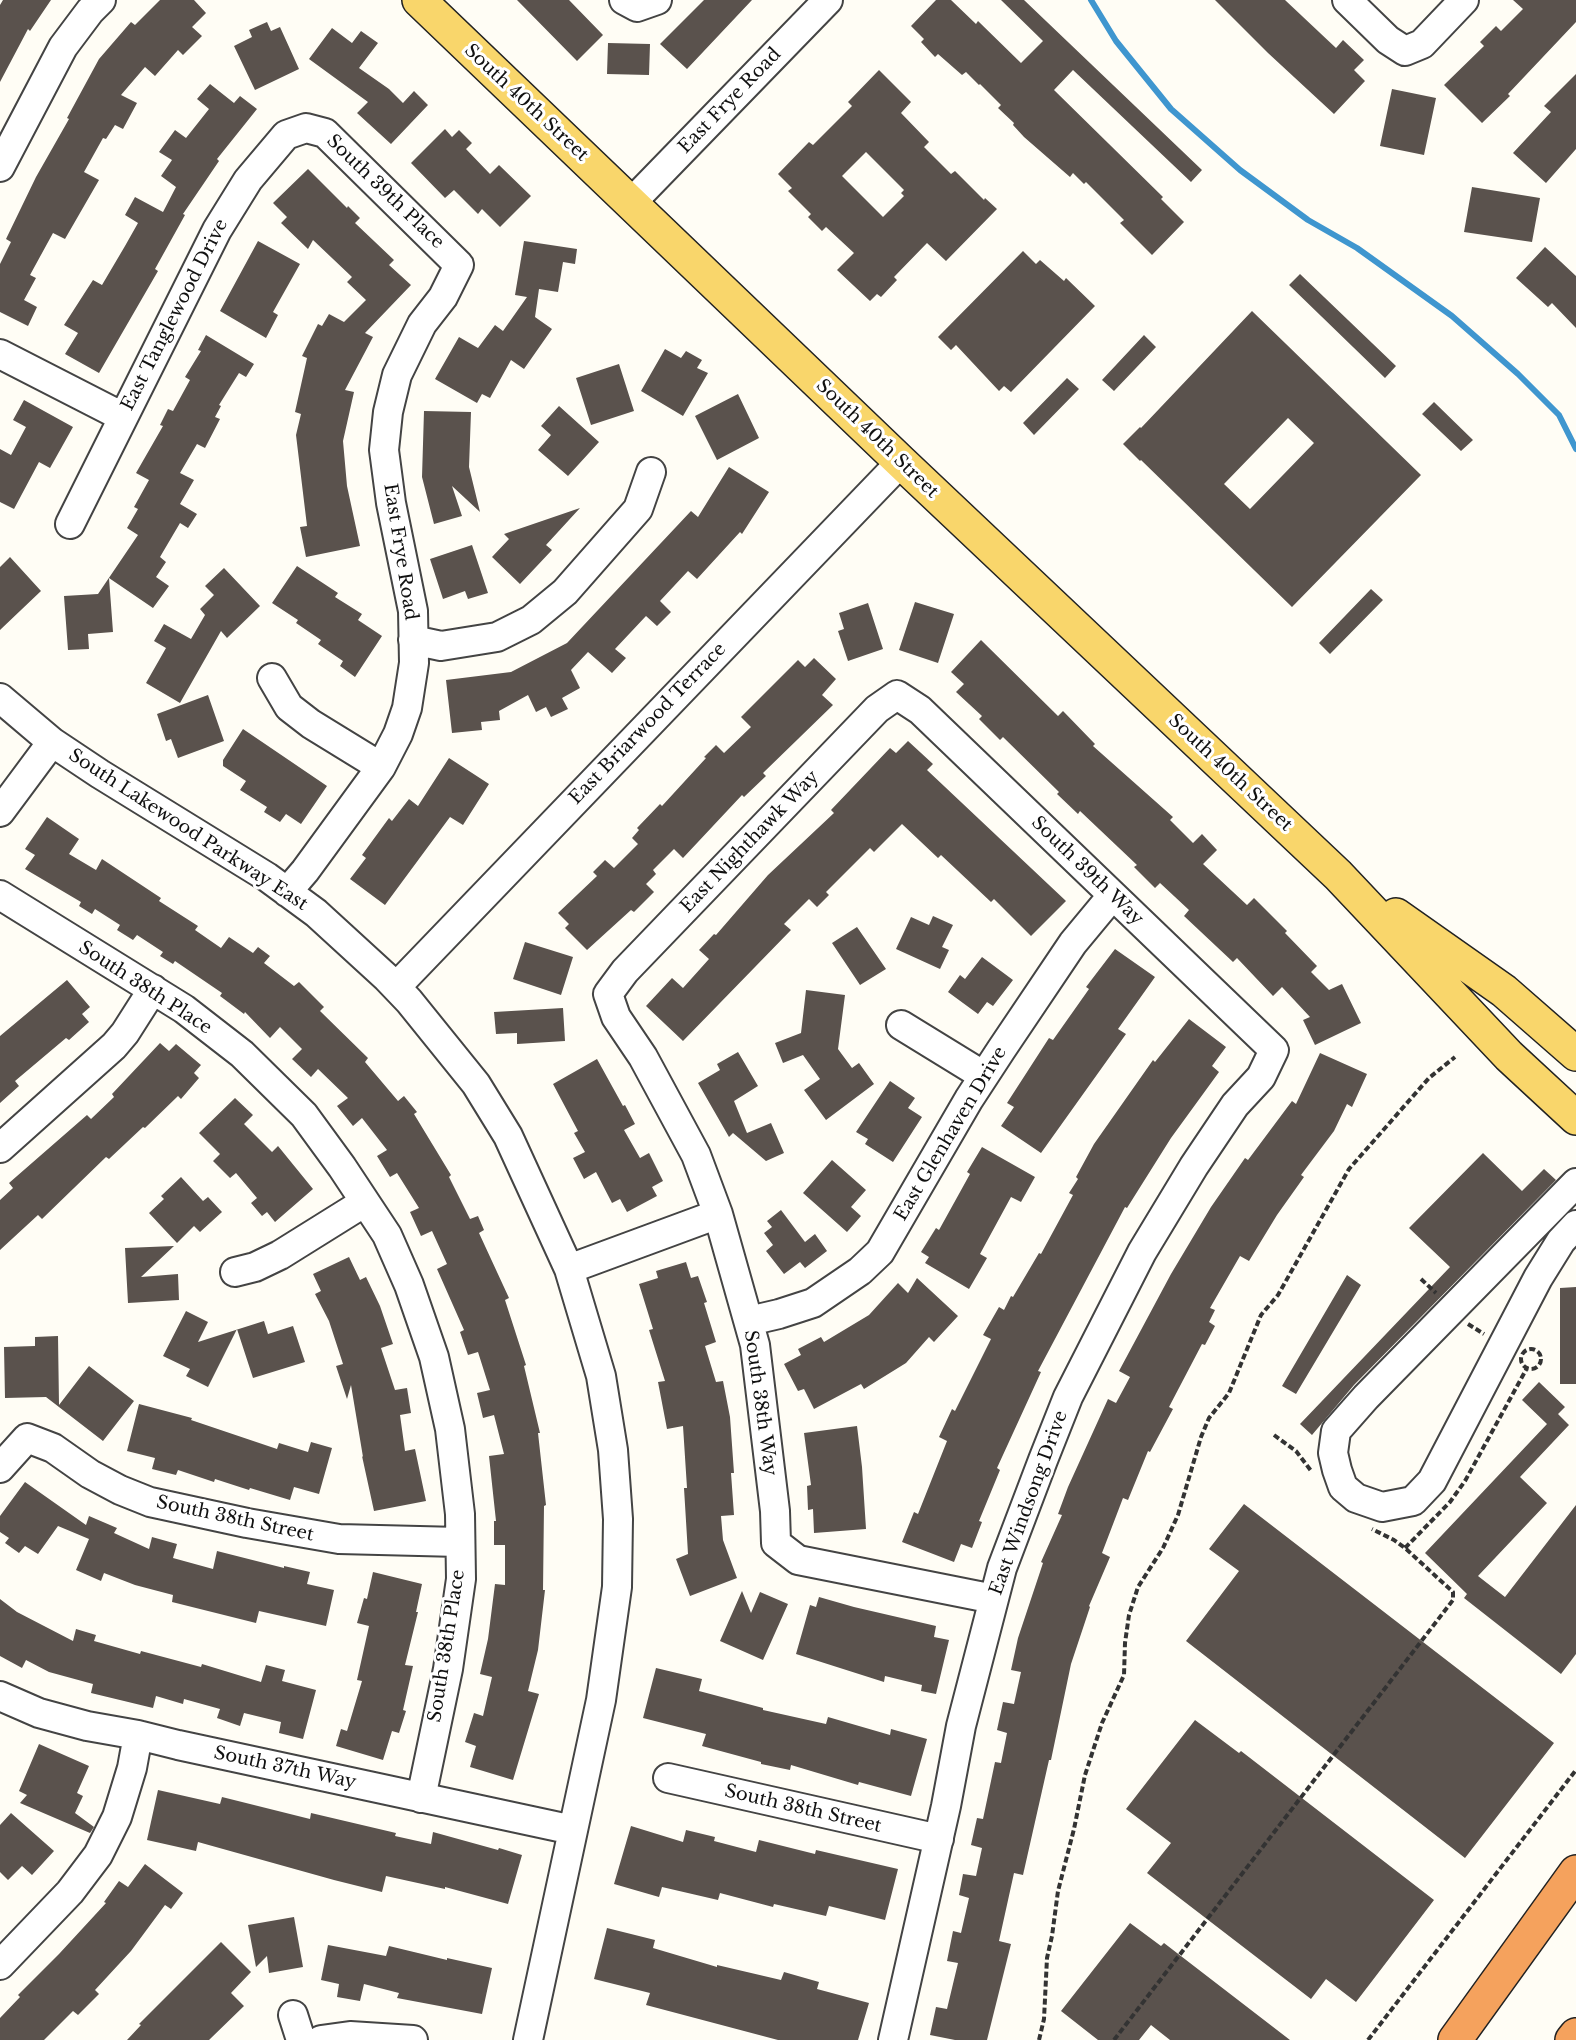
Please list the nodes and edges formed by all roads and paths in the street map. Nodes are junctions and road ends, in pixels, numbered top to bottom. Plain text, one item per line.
1 (101, 0) edge
2 (419, 0) edge
3 (828, 0) edge
4 (1347, 0) edge
5 (1464, 0) edge
6 (306, 128) joint
7 (0, 167) edge
8 (632, 202) junction
9 (459, 264) joint
10 (0, 354) edge
11 (123, 417) junction
12 (901, 462) junction
13 (651, 472) dead end
14 (70, 524) dead end
15 (413, 640) junction
16 (272, 678) dead end
17 (897, 695) joint
18 (0, 698) edge
19 (52, 742) junction
20 (381, 766) junction
21 (0, 812) edge
22 (1338, 875) junction
23 (287, 892) junction
24 (0, 895) edge
25 (1112, 896) junction
26 (396, 987) junction
27 (153, 989) junction
28 (608, 994) joint
29 (901, 1025) dead end
30 (1274, 1050) joint
31 (1576, 1054) edge
32 (1455, 1057) dead end
33 (984, 1076) junction
34 (1576, 1118) edge
35 (0, 1148) edge
36 (1576, 1183) edge
37 (365, 1202) junction
38 (718, 1214) junction
39 (1576, 1225) edge
40 (569, 1269) junction
41 (235, 1272) dead end
42 (749, 1321) junction
43 (1540, 1364) joint
44 (0, 1468) edge
45 (459, 1542) junction
46 (1405, 1548) dead end
47 (994, 1599) junction
48 (0, 1696) edge
49 (138, 1735) junction
50 (1576, 1770) edge
51 (668, 1778) dead end
52 (421, 1798) junction
53 (573, 1830) junction
54 (939, 1839) junction
55 (1576, 1872) edge
56 (0, 1965) edge
57 (1576, 2035) edge
58 (321, 2040) edge
59 (413, 2040) edge
60 (528, 2040) edge
61 (893, 2040) edge
62 (1040, 2040) edge
63 (1114, 2040) edge
64 (1368, 2040) edge
65 (1455, 2040) edge
66 (1572, 2040) edge

1 - 7 street
2 - 8 main road, South 40th Street
3 - 8 street, East Frye Road
4 - 5 street
6 - 9 street, South 39th Place
6 - 11 street, East Tanglewood Drive
8 - 12 main road, South 40th Street
9 - 15 street, East Frye Road
10 - 11 street
11 - 14 street, East Tanglewood Drive
12 - 22 main road, South 40th Street
12 - 26 street, East Briarwood Terrace
13 - 15 street
15 - 20 street, East Frye Road
16 - 20 street
17 - 25 street, South 39th Way
17 - 28 street, East Nighthawk Way
18 - 19 street, South Lakewood Parkway East
19 - 21 street
19 - 23 street, South Lakewood Parkway East
20 - 23 street, East Frye Road
22 - 31 main road, South 40th Street
22 - 34 main road, South 40th Street
23 - 26 street, South Lakewood Parkway East
24 - 27 street, South 38th Place
25 - 30 street, South 39th Way
25 - 33 street, East Glenhaven Drive
26 - 40 street, South Lakewood Parkway East
27 - 35 street
27 - 37 street, South 38th Place
28 - 38 street, South 38th Way
29 - 33 street
30 - 47 street, East Windsong Drive
32 - 62 path
33 - 42 street, East Glenhaven Drive
36 - 39 street
37 - 41 street
37 - 45 street, South 38th Place
38 - 40 street
38 - 42 street, South 38th Way
40 - 53 street, South Lakewood Parkway East
42 - 47 street, South 38th Way
43 - 43 path
44 - 45 street, South 38th Street
45 - 52 street, South 38th Place
46 - 63 path
47 - 54 street, East Windsong Drive
48 - 49 street, South 37th Way
49 - 52 street, South 37th Way
49 - 56 street
50 - 64 path
51 - 54 street, South 38th Street
52 - 53 street, South 37th Way
53 - 60 street, South Lakewood Parkway East
54 - 61 street, East Windsong Drive
55 - 65 highway
57 - 66 highway
58 - 59 street

